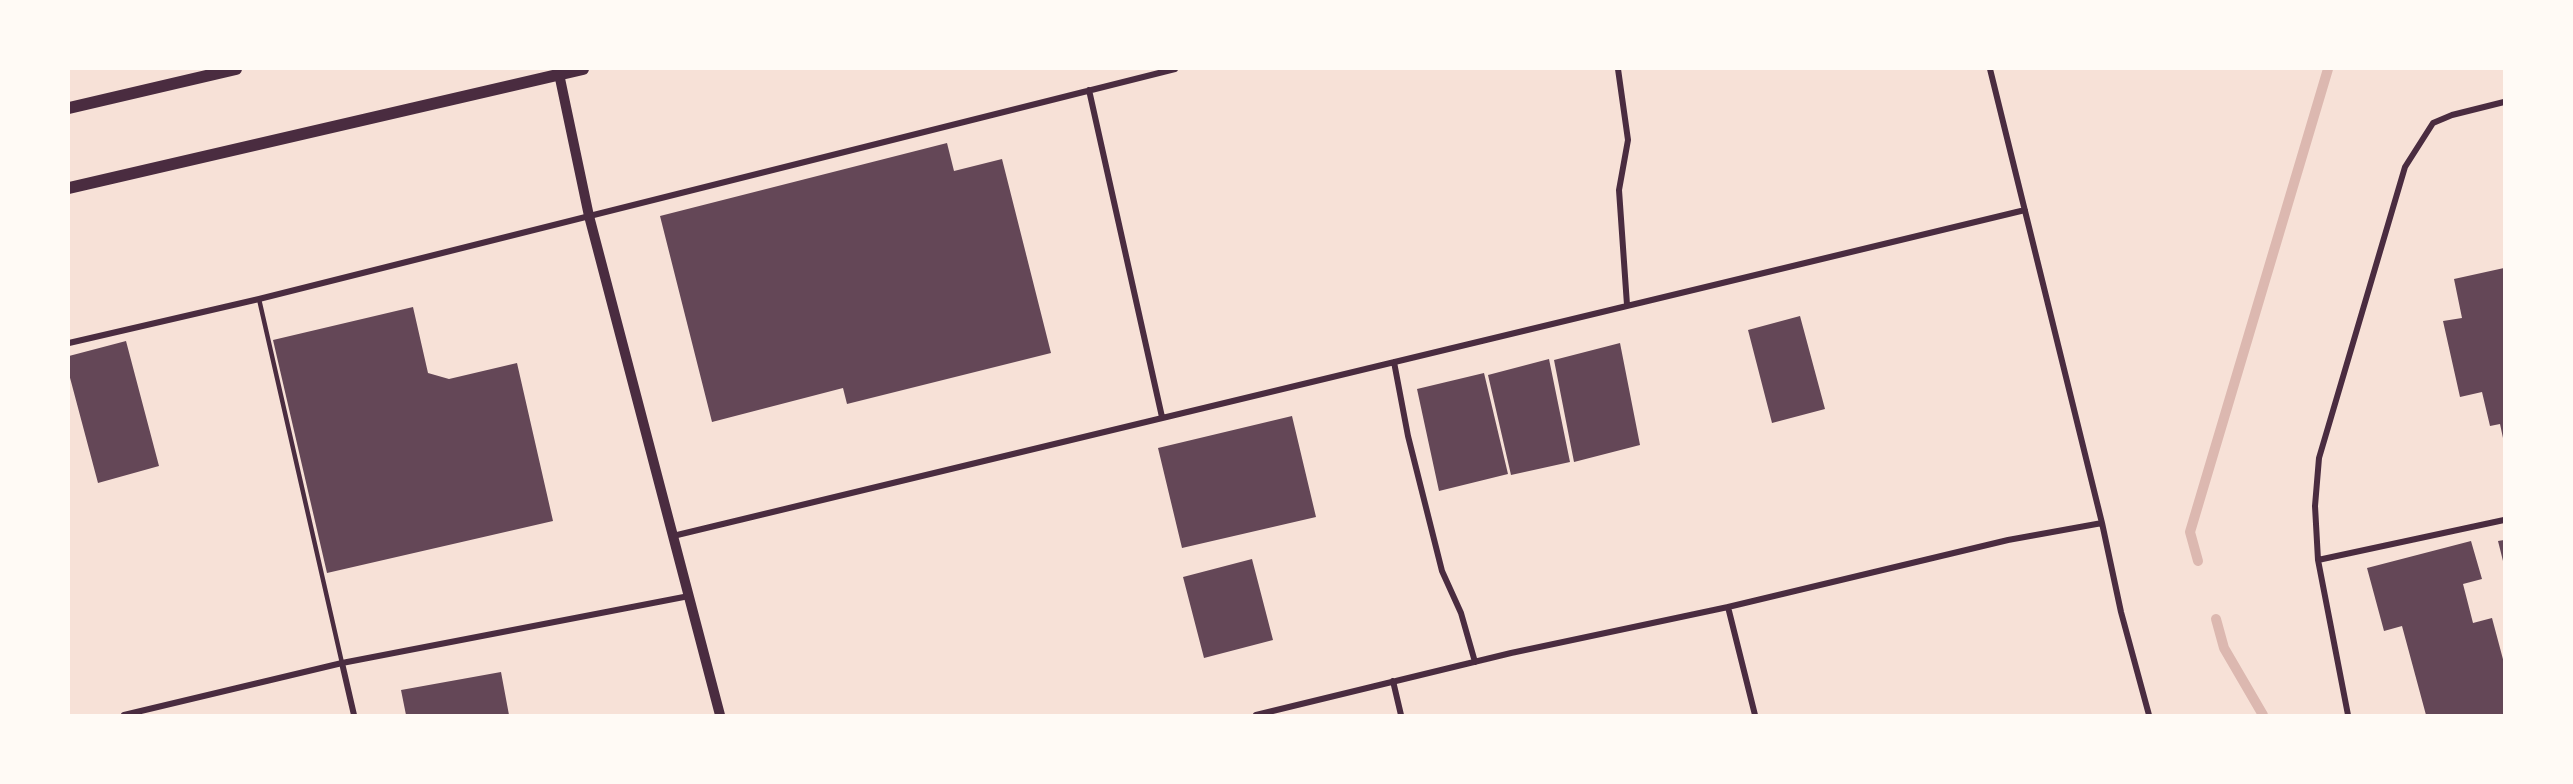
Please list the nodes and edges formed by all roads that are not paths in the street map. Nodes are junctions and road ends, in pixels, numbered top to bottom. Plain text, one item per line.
1 (236, 69) edge
2 (583, 69) edge
3 (1175, 69) edge
4 (1618, 69) edge
5 (1990, 69) edge
6 (559, 71) edge
7 (1089, 90) junction
8 (2504, 102) edge
9 (69, 108) edge
10 (69, 188) edge
11 (2025, 210) junction
12 (589, 216) junction
13 (259, 299) junction
14 (1627, 305) junction
15 (69, 343) edge
16 (1394, 362) junction
17 (1162, 417) junction
18 (2504, 520) edge
19 (2102, 523) junction
20 (673, 536) junction
21 (2318, 560) junction
22 (689, 596) junction
23 (1728, 607) junction
24 (1475, 662) junction
25 (342, 663) junction
26 (1394, 681) junction
27 (124, 715) edge
28 (354, 715) edge
29 (720, 715) edge
30 (1256, 715) edge
31 (1401, 715) edge
32 (1755, 715) edge
33 (2149, 715) edge
34 (2348, 715) edge

1 - 9 main road
2 - 6 main road
3 - 7 street
4 - 14 street
5 - 11 street
6 - 10 main road
6 - 12 street
7 - 12 street
7 - 17 street
8 - 21 street
11 - 14 street
11 - 19 street
12 - 13 street
12 - 20 street
13 - 15 street
13 - 25 lane
14 - 16 street
16 - 17 street
16 - 24 street
17 - 20 street
18 - 21 street
19 - 23 street
19 - 33 street
20 - 22 street
21 - 34 street
22 - 25 street
22 - 29 street
23 - 24 street
23 - 32 street
24 - 26 street
25 - 27 street
25 - 28 street
26 - 30 street
26 - 31 street

